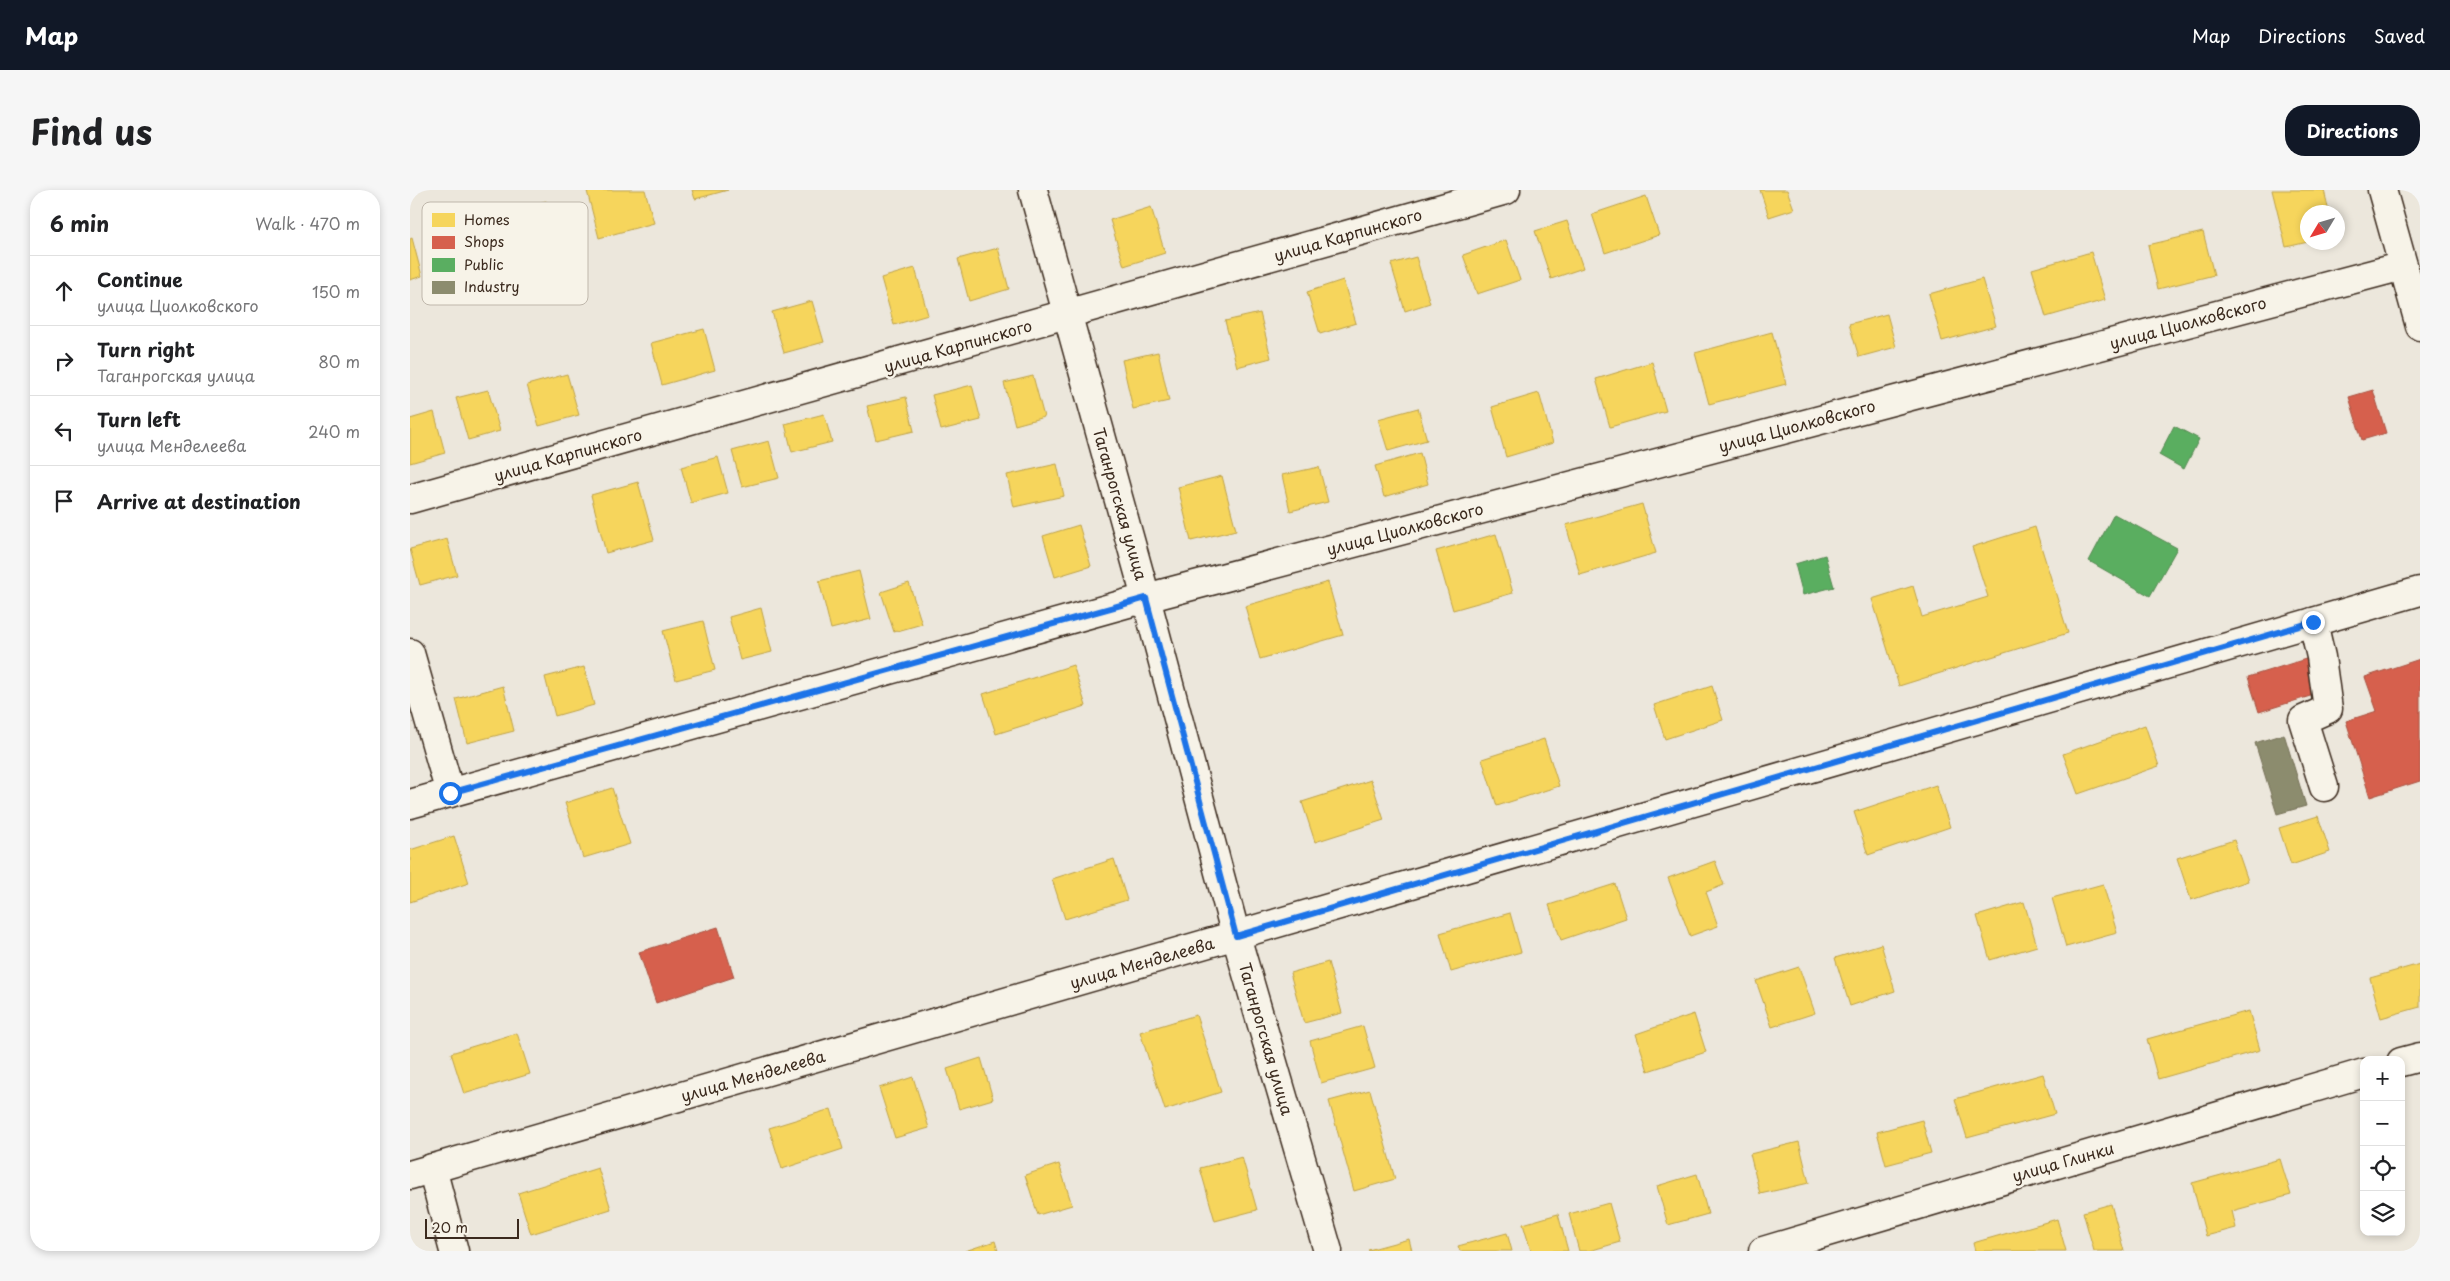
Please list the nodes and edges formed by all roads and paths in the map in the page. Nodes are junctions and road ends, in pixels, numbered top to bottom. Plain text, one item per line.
1 (1032, 190) edge
2 (1506, 190) edge
3 (2382, 190) edge
4 (2411, 281) edge
5 (1067, 315) junction
6 (2420, 326) edge
7 (410, 499) edge
8 (2420, 591) edge
9 (1146, 598) junction
10 (2313, 622) junction
11 (410, 653) edge
12 (2324, 787) dead end
13 (450, 793) junction
14 (410, 804) edge
15 (1236, 936) junction
16 (2420, 1057) edge
17 (2405, 1061) edge
18 (2360, 1074) edge
19 (421, 1172) edge
20 (454, 1251) edge
21 (1328, 1251) edge
22 (1763, 1251) edge

1 - 5 street, Таганрогская улица
2 - 5 street, улица Карпинского
3 - 4 street
4 - 6 street
4 - 9 street, улица Циолковского
5 - 7 street, улица Карпинского
5 - 9 street, Таганрогская улица
8 - 10 street, улица Менделеева
9 - 13 street, улица Циолковского
9 - 15 street, Таганрогская улица
10 - 12 street
10 - 15 street, улица Менделеева
11 - 13 street
13 - 14 street, улица Циолковского
15 - 19 street, улица Менделеева
15 - 21 street, Таганрогская улица
16 - 17 street
18 - 22 street, улица Глинки
19 - 20 street

